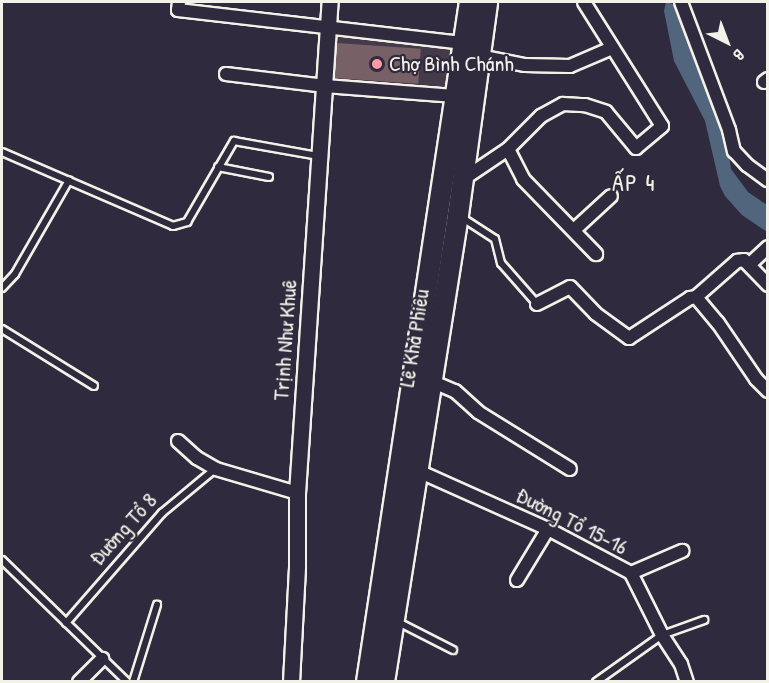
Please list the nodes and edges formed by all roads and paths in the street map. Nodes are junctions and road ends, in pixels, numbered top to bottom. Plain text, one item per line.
1 (179, 2) edge
2 (330, 2) edge
3 (470, 2) edge
4 (487, 2) edge
5 (584, 2) edge
6 (681, 2) edge
7 (328, 30) junction
8 (612, 48) junction
9 (471, 50) junction
10 (226, 74) dead end
11 (325, 86) junction
12 (455, 96) junction
13 (508, 149) junction
14 (2, 152) edge
15 (321, 156) junction
16 (218, 167) junction
17 (269, 177) dead end
18 (69, 180) junction
19 (462, 180) junction
20 (768, 180) edge
21 (611, 196) dead end
22 (458, 215) junction
23 (574, 230) junction
24 (768, 248) edge
25 (596, 254) dead end
26 (750, 264) junction
27 (768, 285) edge
28 (2, 288) edge
29 (696, 297) junction
30 (537, 304) joint
31 (2, 329) edge
32 (431, 381) junction
33 (94, 386) dead end
34 (768, 391) edge
35 (178, 441) dead end
36 (216, 469) junction
37 (570, 469) dead end
38 (416, 470) junction
39 (297, 493) junction
40 (548, 529) junction
41 (682, 551) dead end
42 (2, 560) edge
43 (631, 573) junction
44 (517, 580) dead end
45 (157, 605) dead end
46 (393, 619) junction
47 (704, 620) dead end
48 (66, 622) junction
49 (662, 635) junction
50 (453, 650) dead end
51 (102, 660) junction
52 (79, 681) edge
53 (127, 681) edge
54 (133, 681) edge
55 (291, 681) edge
56 (367, 681) edge
57 (384, 681) edge
58 (596, 681) edge
59 (687, 681) edge

1 - 7 street
2 - 7 street, Trịnh Như Khuê
3 - 9 highway, Lê Khả Phiêu
4 - 9 highway, Lê Khả Phiêu
5 - 8 street
6 - 20 street
7 - 9 street
7 - 11 street, Trịnh Như Khuê
8 - 9 street
8 - 13 street
9 - 12 highway, Lê Khả Phiêu
9 - 19 highway, Lê Khả Phiêu
10 - 11 street
11 - 12 street
11 - 15 street, Trịnh Như Khuê
12 - 56 highway, Lê Khả Phiêu
13 - 19 street
13 - 23 street
14 - 18 lane
15 - 16 lane
15 - 39 street, Trịnh Như Khuê
16 - 17 lane
16 - 18 lane
18 - 28 lane
19 - 22 highway, Lê Khả Phiêu
21 - 23 street
22 - 30 lane
22 - 32 highway, Lê Khả Phiêu
23 - 25 street
24 - 26 street
26 - 27 street
26 - 29 street
29 - 30 street
29 - 34 street
31 - 33 lane
32 - 37 street
32 - 38 highway, Lê Khả Phiêu
35 - 36 street
36 - 39 street
36 - 48 lane, Đường Tổ 8
38 - 40 street, Đường Tổ 15-16
38 - 46 highway, Lê Khả Phiêu
39 - 55 street, Trịnh Như Khuê
40 - 43 street, Đường Tổ 15-16
40 - 44 street
41 - 43 street
42 - 48 lane
43 - 49 street, Đường Tổ 15-16
45 - 54 lane
46 - 50 lane
46 - 57 highway, Lê Khả Phiêu
47 - 49 lane
48 - 51 lane
49 - 58 lane
49 - 59 street, Đường Tổ 15-16
51 - 52 street
51 - 53 lane

